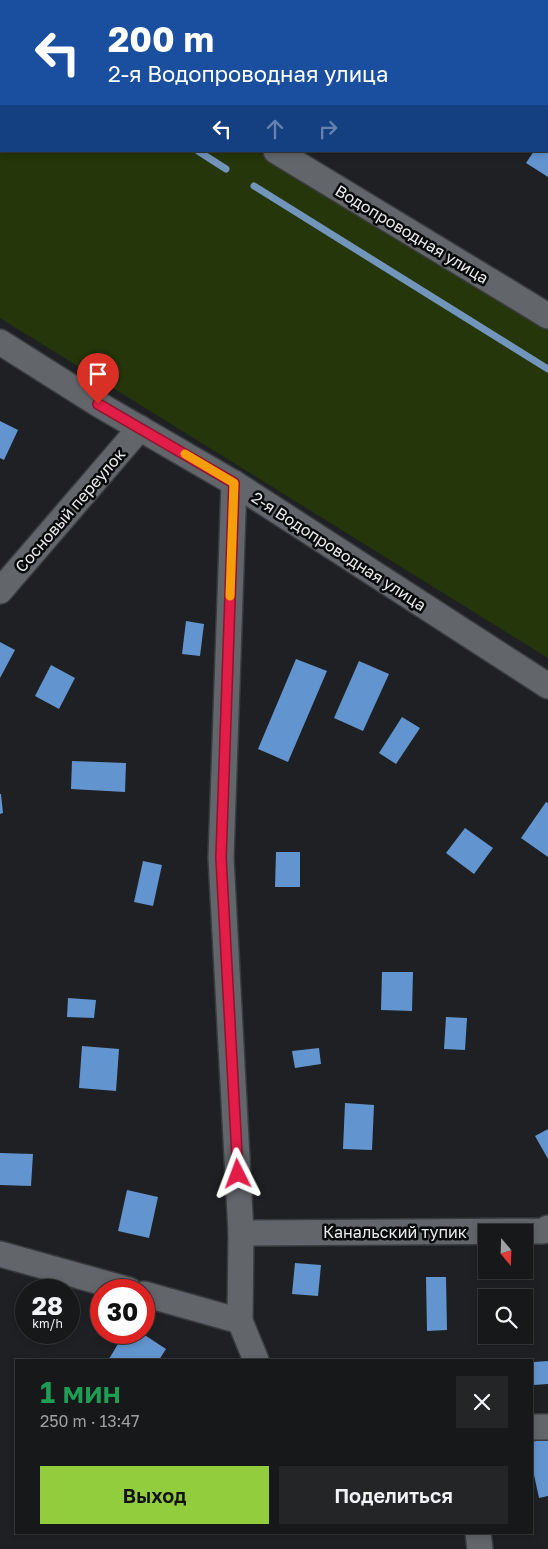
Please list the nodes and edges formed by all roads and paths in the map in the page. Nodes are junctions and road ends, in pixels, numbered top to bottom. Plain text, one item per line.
1 (278, 152) edge
2 (548, 316) edge
3 (0, 342) edge
4 (140, 428) junction
5 (234, 483) junction
6 (0, 591) edge
7 (548, 686) edge
8 (548, 1228) edge
9 (241, 1233) junction
10 (0, 1254) edge
11 (90, 1279) edge
12 (155, 1297) edge
13 (240, 1321) junction
14 (256, 1359) edge
15 (533, 1427) edge
16 (548, 1427) edge
17 (478, 1534) edge
18 (480, 1549) edge

1 - 2 street, Водопроводная улица
3 - 4 street, 2-я Водопроводная улица
4 - 5 street, 2-я Водопроводная улица
4 - 6 street, Сосновый переулок
5 - 7 street, 2-я Водопроводная улица
5 - 9 street
8 - 9 street, Канальский тупик
9 - 13 street
10 - 11 street
12 - 13 street
13 - 14 street
15 - 16 street
17 - 18 street

